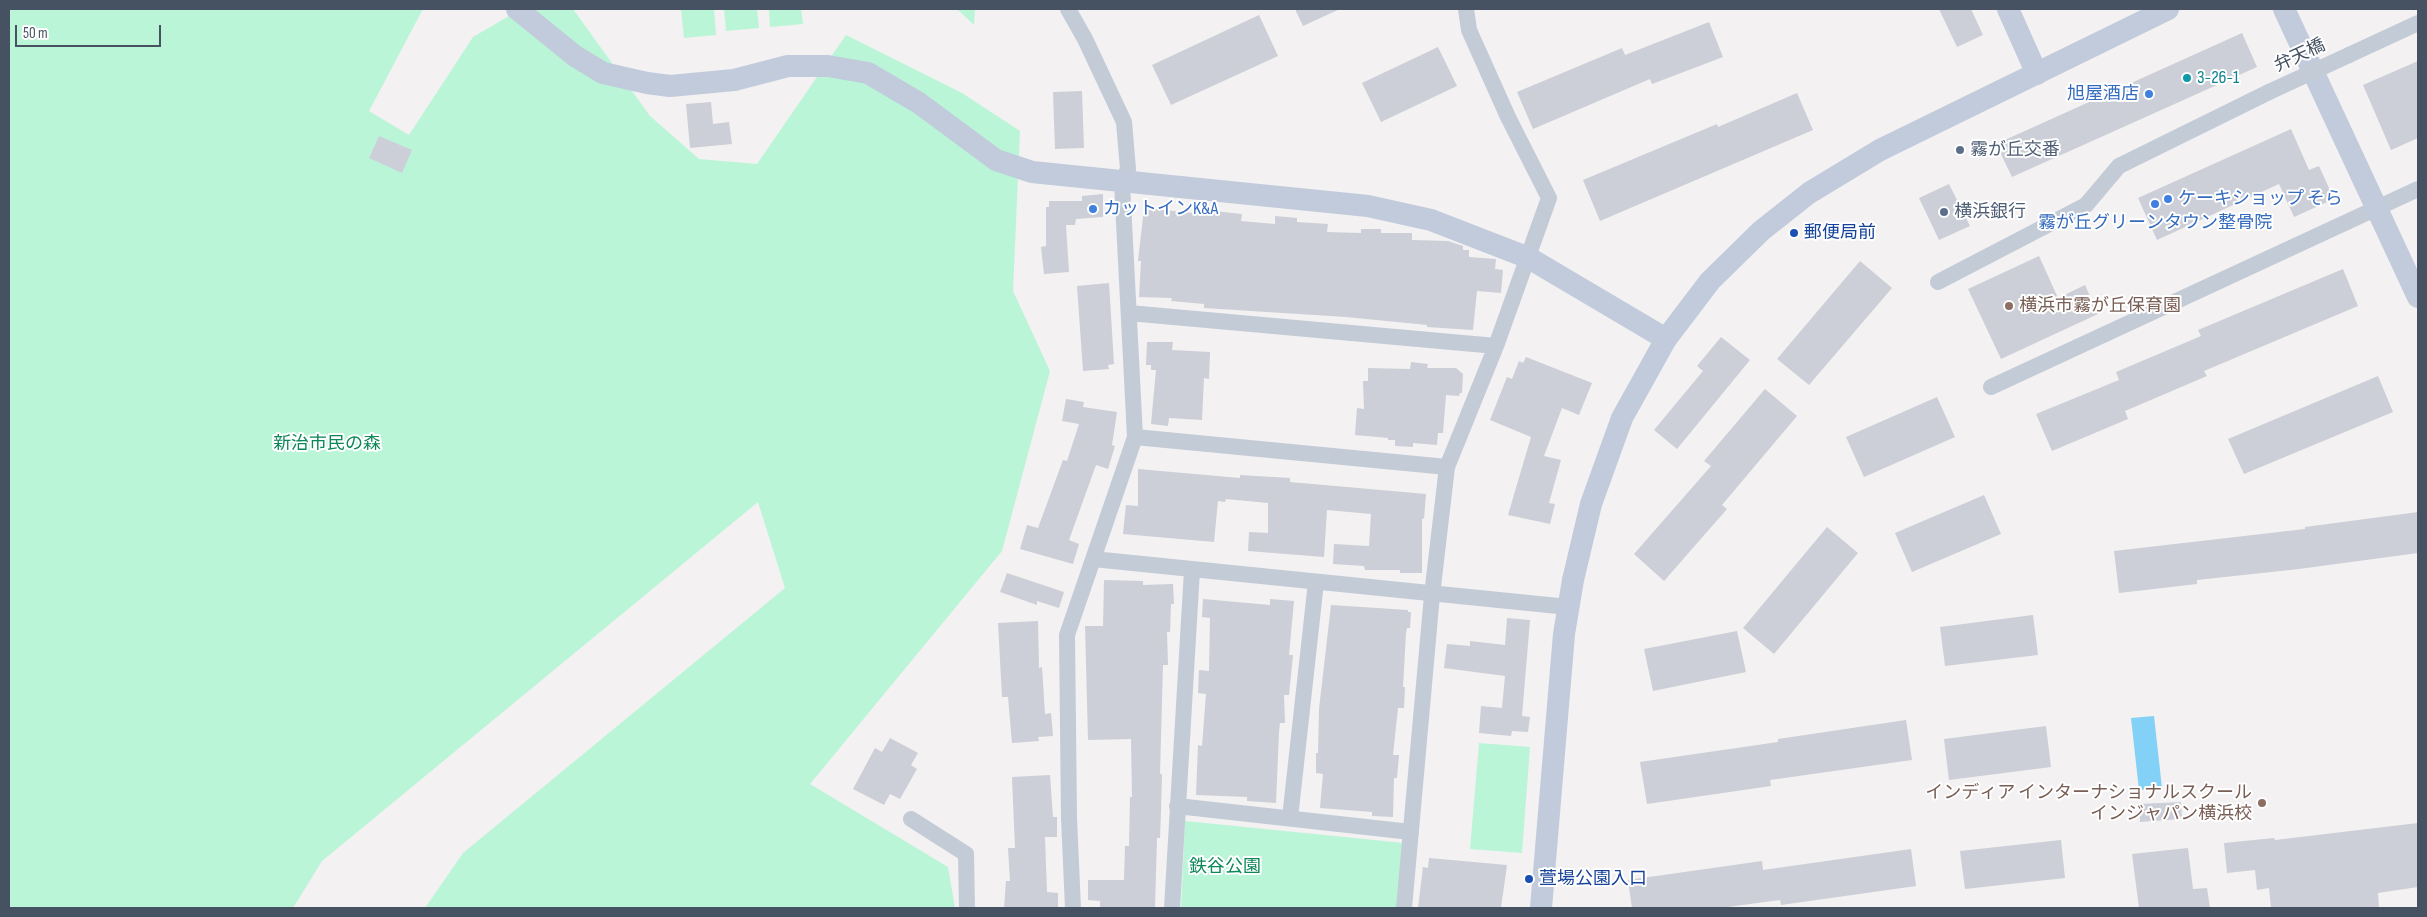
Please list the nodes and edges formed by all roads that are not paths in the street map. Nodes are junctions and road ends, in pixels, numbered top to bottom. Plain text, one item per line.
1 (517, 9) edge
2 (1068, 9) edge
3 (1466, 9) edge
4 (2008, 9) edge
5 (2168, 9) edge
6 (2284, 9) edge
7 (2418, 24) edge
8 (2037, 74) junction
9 (1122, 182) junction
10 (2418, 189) edge
11 (2377, 209) junction
12 (1529, 258) junction
13 (1938, 282) dead end
14 (2418, 297) edge
15 (1129, 313) junction
16 (1666, 339) junction
17 (1496, 346) junction
18 (1991, 387) dead end
19 (1136, 437) junction
20 (1447, 467) junction
21 (1093, 559) junction
22 (1192, 570) junction
23 (1316, 582) junction
24 (1432, 595) junction
25 (1568, 607) junction
26 (1177, 806) junction
27 (1290, 818) junction
28 (911, 819) dead end
29 (1411, 832) junction
30 (967, 908) edge
31 (1073, 908) edge
32 (1172, 908) edge
33 (1404, 908) edge
34 (1541, 908) edge

1 - 9 street
2 - 9 street
3 - 12 street
4 - 8 street
5 - 8 street
6 - 11 street
7 - 13 street, 弁天橋, bridge
8 - 16 street
9 - 12 street
9 - 15 street
10 - 11 street
11 - 14 street
11 - 18 street
12 - 16 street
12 - 17 street
15 - 17 street
15 - 19 street
16 - 25 street
17 - 20 street
19 - 20 street
19 - 21 street
20 - 24 street
21 - 22 street
21 - 31 street
22 - 23 street
22 - 26 street
23 - 24 street
23 - 27 street
24 - 25 street
24 - 29 street
25 - 34 street
26 - 27 street
26 - 32 street
27 - 29 street
28 - 30 street
29 - 33 street

